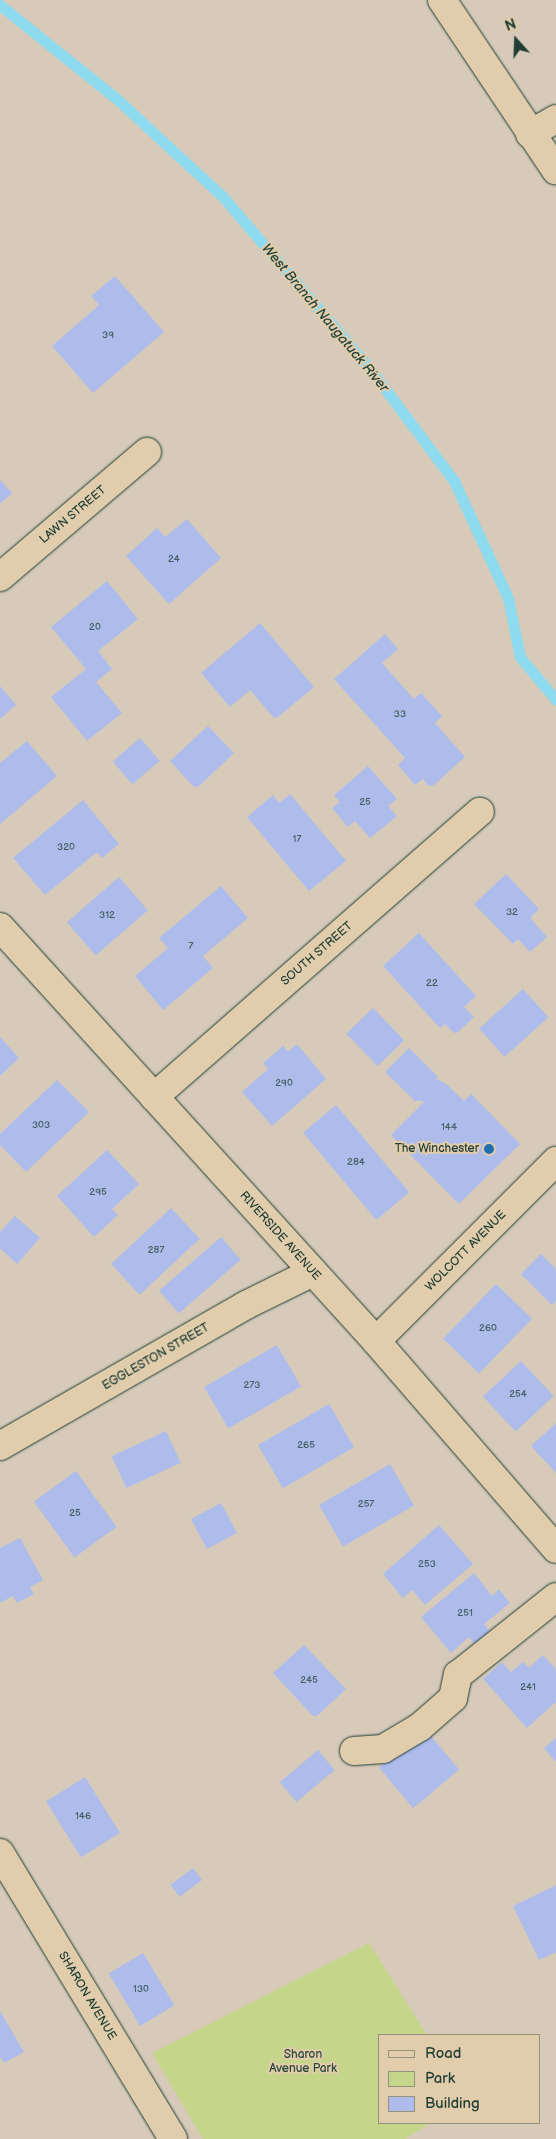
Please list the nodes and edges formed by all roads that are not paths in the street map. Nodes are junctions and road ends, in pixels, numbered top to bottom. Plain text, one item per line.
1 (442, 0) edge
2 (556, 120) edge
3 (530, 134) junction
4 (556, 170) edge
5 (147, 452) dead end
6 (0, 577) edge
7 (480, 812) dead end
8 (0, 927) edge
9 (154, 1097) junction
10 (556, 1161) edge
11 (313, 1272) junction
12 (376, 1341) junction
13 (0, 1446) edge
14 (556, 1549) edge
15 (556, 1597) edge
16 (354, 1751) dead end
17 (0, 1853) edge
18 (174, 2139) edge

1 - 3 street
2 - 3 street
3 - 4 street
5 - 6 street, LAWN STREET
7 - 9 street, SOUTH STREET
8 - 9 street, RIVERSIDE AVENUE
9 - 11 street, RIVERSIDE AVENUE
10 - 12 street, WOLCOTT AVENUE
11 - 12 street, RIVERSIDE AVENUE
11 - 13 street, EGGLESTON STREET
12 - 14 street, RIVERSIDE AVENUE
15 - 16 street
17 - 18 street, SHARON AVENUE

